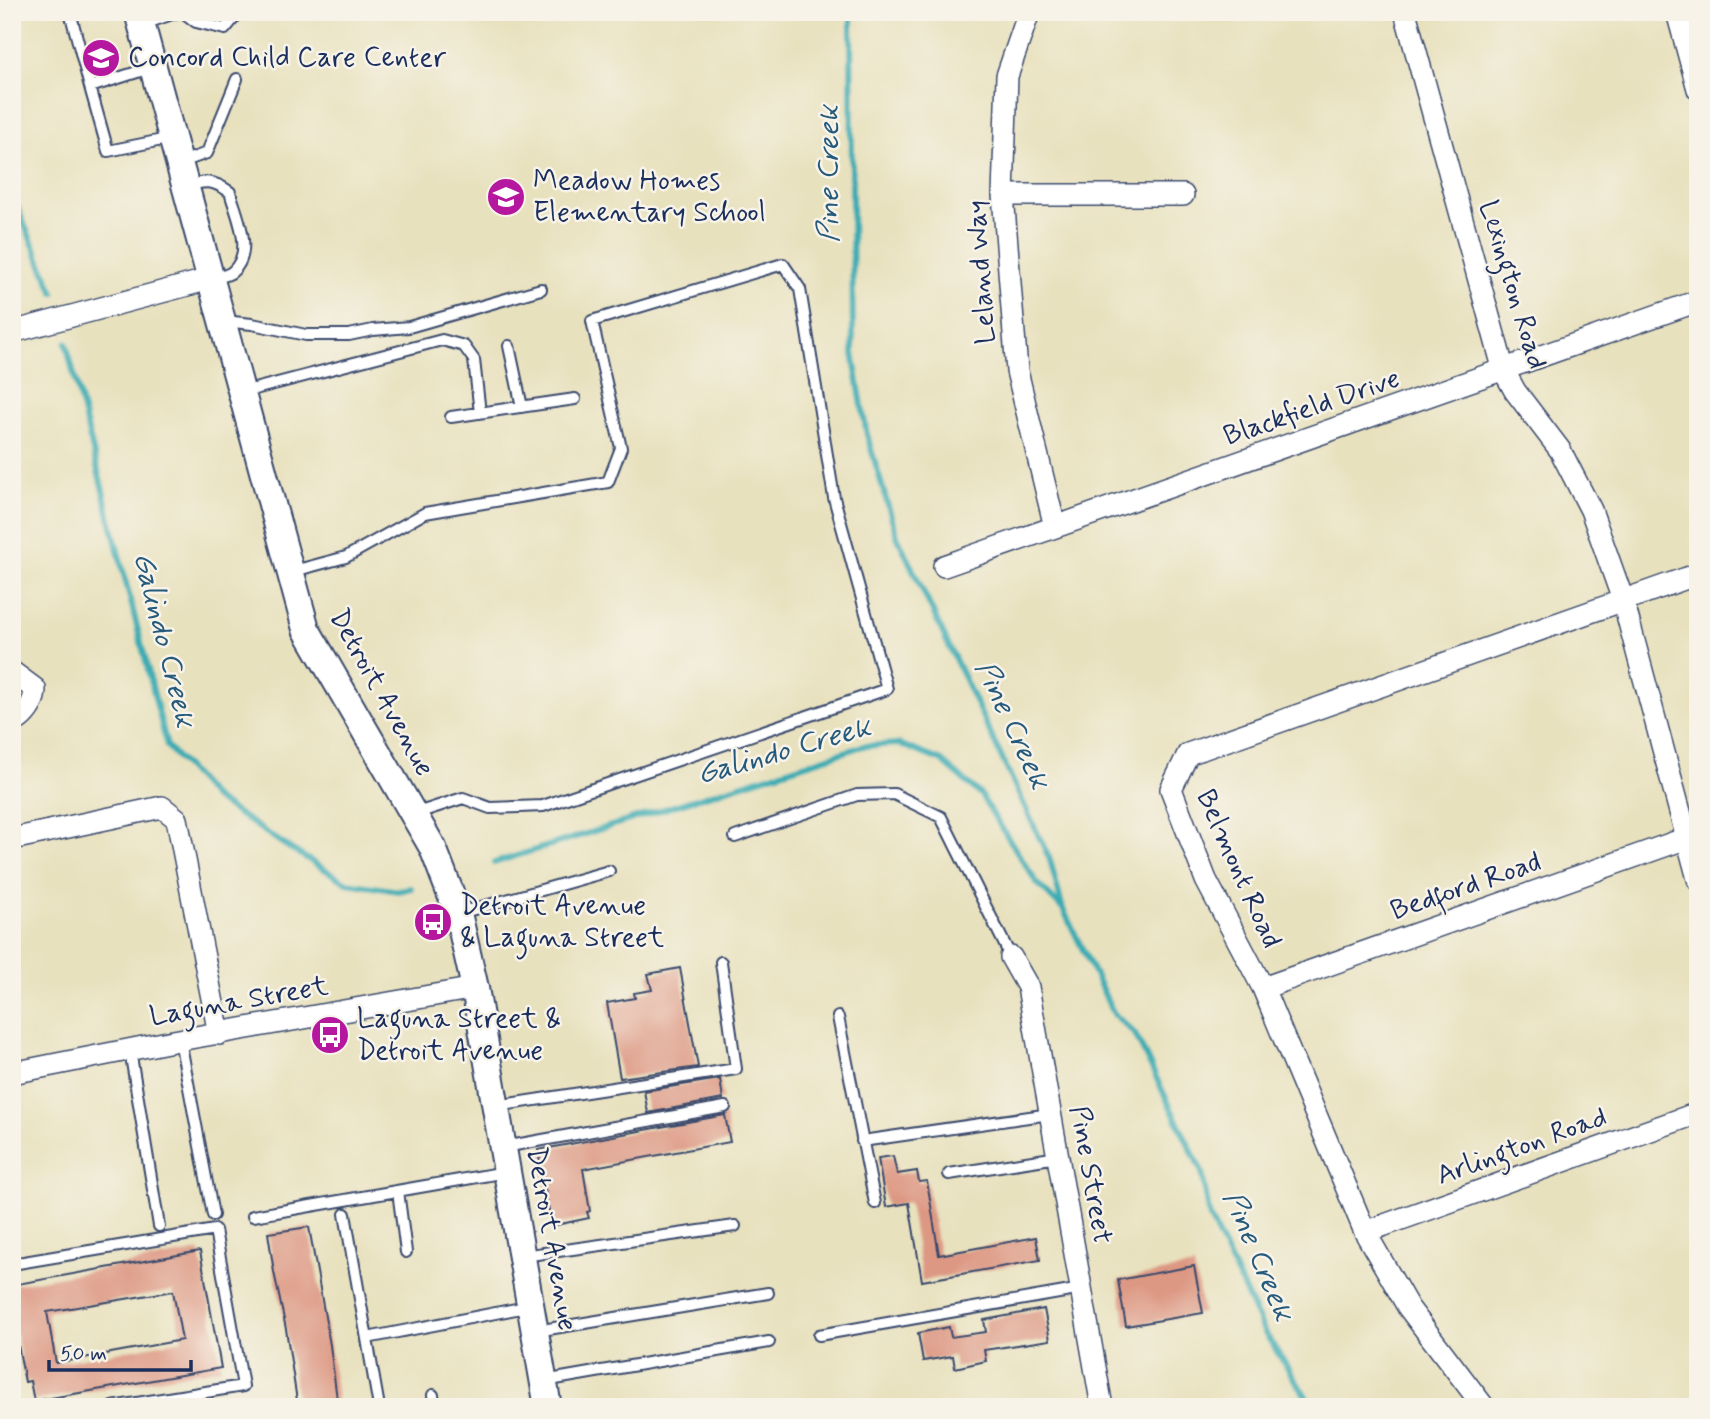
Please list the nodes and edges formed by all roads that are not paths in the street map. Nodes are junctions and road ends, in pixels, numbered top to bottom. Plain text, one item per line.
1 (70, 12) edge
2 (181, 12) edge
3 (239, 12) edge
4 (1030, 12) edge
5 (1405, 12) edge
6 (1677, 12) edge
7 (139, 18) edge
8 (153, 67) junction
9 (237, 79) dead end
10 (90, 87) junction
11 (1698, 89) edge
12 (179, 163) junction
13 (1003, 195) junction
14 (1183, 195) dead end
15 (210, 279) junction
16 (541, 289) dead end
17 (1698, 301) edge
18 (222, 321) junction
19 (12, 332) edge
20 (509, 346) dead end
21 (1504, 371) junction
22 (243, 392) junction
23 (575, 400) dead end
24 (522, 407) junction
25 (480, 413) junction
26 (451, 417) dead end
27 (1055, 527) junction
28 (944, 566) dead end
29 (290, 572) junction
30 (1698, 575) edge
31 (1623, 600) junction
32 (12, 672) edge
33 (12, 718) edge
34 (414, 814) junction
35 (735, 836) dead end
36 (1687, 838) junction
37 (12, 839) edge
38 (608, 871) dead end
39 (1698, 879) edge
40 (458, 913) junction
41 (1011, 957) joint
42 (720, 962) dead end
43 (475, 988) junction
44 (1263, 988) junction
45 (838, 1017) dead end
46 (219, 1034) junction
47 (180, 1040) junction
48 (130, 1050) junction
49 (12, 1073) edge
50 (496, 1106) junction
51 (725, 1107) dead end
52 (1051, 1114) junction
53 (1698, 1114) edge
54 (862, 1141) junction
55 (1058, 1157) junction
56 (505, 1159) junction
57 (949, 1174) dead end
58 (398, 1191) junction
59 (875, 1203) dead end
60 (345, 1214) dead end
61 (213, 1216) dead end
62 (253, 1216) dead end
63 (159, 1226) dead end
64 (735, 1226) dead end
65 (1364, 1232) junction
66 (406, 1252) dead end
67 (522, 1256) junction
68 (12, 1264) edge
69 (1082, 1289) junction
70 (768, 1293) dead end
71 (533, 1319) junction
72 (819, 1335) dead end
73 (367, 1338) junction
74 (769, 1342) dead end
75 (433, 1395) dead end
76 (545, 1400) edge
77 (112, 1407) edge
78 (379, 1407) edge
79 (435, 1407) edge
80 (1102, 1407) edge
81 (1483, 1407) edge

1 - 10 lane
2 - 3 lane
2 - 7 lane
4 - 13 street, Leland Way
5 - 21 street, Lexington Road
6 - 11 street
7 - 8 street, Detroit Avenue
8 - 10 lane
8 - 12 street, Detroit Avenue
9 - 12 lane
10 - 12 lane
12 - 15 street, Detroit Avenue
12 - 15 lane
13 - 14 street
13 - 27 street, Leland Way
15 - 18 street, Detroit Avenue
15 - 19 street
16 - 18 lane
17 - 21 street, Blackfield Drive
18 - 22 street, Detroit Avenue
20 - 24 lane
21 - 27 street, Blackfield Drive
21 - 31 street, Lexington Road
22 - 25 lane
22 - 29 street, Detroit Avenue
23 - 24 lane
24 - 25 lane
25 - 26 lane
27 - 28 street, Blackfield Drive
29 - 34 street, Detroit Avenue
29 - 34 lane
30 - 31 street, Belmont Road
31 - 36 street, Lexington Road
31 - 44 street, Belmont Road
32 - 33 street
34 - 40 street, Detroit Avenue
35 - 41 lane
36 - 39 street, Lexington Road
36 - 44 street, Bedford Road
37 - 46 street
38 - 40 lane
40 - 43 street, Detroit Avenue
41 - 52 street, Pine Street
42 - 50 lane
43 - 46 street, Laguna Street
43 - 50 street, Detroit Avenue
44 - 65 street, Belmont Road
45 - 54 lane
46 - 47 street, Laguna Street
47 - 48 street, Laguna Street
47 - 61 lane
48 - 49 street, Laguna Street
48 - 63 lane
50 - 56 street, Detroit Avenue
51 - 56 lane
52 - 54 lane
52 - 55 street, Pine Street
53 - 65 street, Arlington Road
54 - 59 lane
55 - 57 lane
55 - 69 street, Pine Street
56 - 58 lane
56 - 67 street, Detroit Avenue
58 - 62 lane
58 - 66 lane
60 - 73 lane
64 - 67 lane
65 - 81 street, Belmont Road
67 - 71 street, Detroit Avenue
68 - 77 lane
69 - 72 lane
69 - 80 street, Pine Street
70 - 71 lane
71 - 73 lane
71 - 76 street, Detroit Avenue
73 - 78 lane
74 - 76 lane
75 - 79 lane

